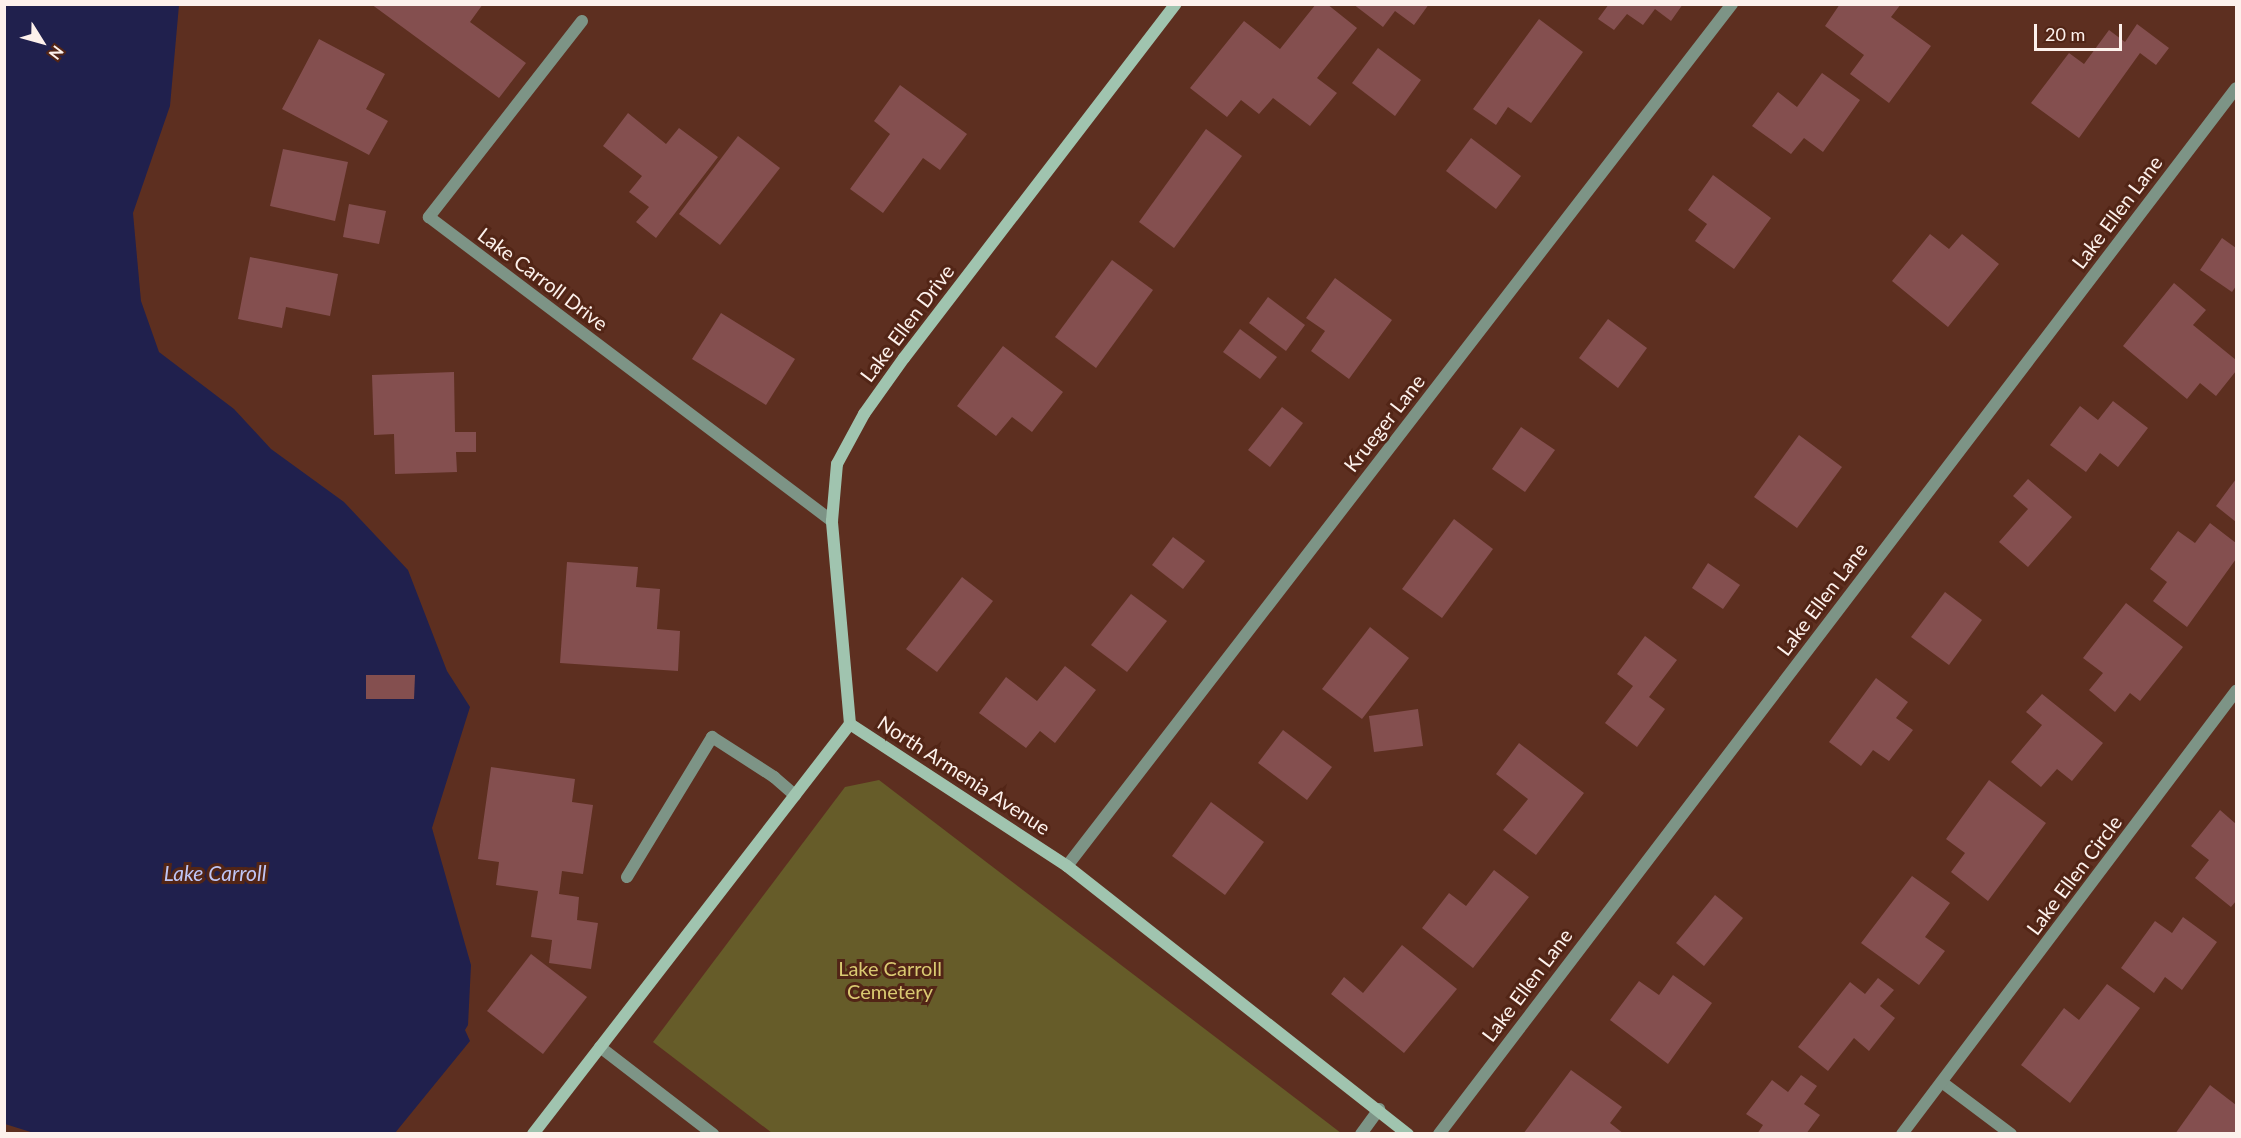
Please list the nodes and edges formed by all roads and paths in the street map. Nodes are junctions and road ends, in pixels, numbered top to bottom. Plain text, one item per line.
1 (1176, 4) edge
2 (1732, 4) edge
3 (582, 21) dead end
4 (2236, 88) edge
5 (832, 521) junction
6 (2236, 691) edge
7 (850, 724) junction
8 (795, 795) junction
9 (1067, 866) junction
10 (627, 877) dead end
11 (600, 1047) junction
12 (1943, 1083) junction
13 (1379, 1109) junction
14 (533, 1134) edge
15 (713, 1134) edge
16 (1361, 1134) edge
17 (1408, 1134) edge
18 (1439, 1134) edge
19 (1902, 1134) edge
20 (2011, 1134) edge

1 - 5 main road, Lake Ellen Drive
2 - 9 street, Krueger Lane
3 - 5 street, Lake Carroll Drive
4 - 18 street, Lake Ellen Lane
5 - 7 main road, Lake Ellen Drive
6 - 12 street, Lake Ellen Circle
7 - 8 main road, North Armenia Avenue
7 - 9 main road, North Armenia Avenue
8 - 10 street
8 - 11 main road, North Armenia Avenue
9 - 13 main road, North Armenia Avenue
11 - 14 main road, North Armenia Avenue
11 - 15 street
12 - 19 street, Lake Ellen Circle
12 - 20 street
13 - 16 street
13 - 17 main road, North Armenia Avenue

